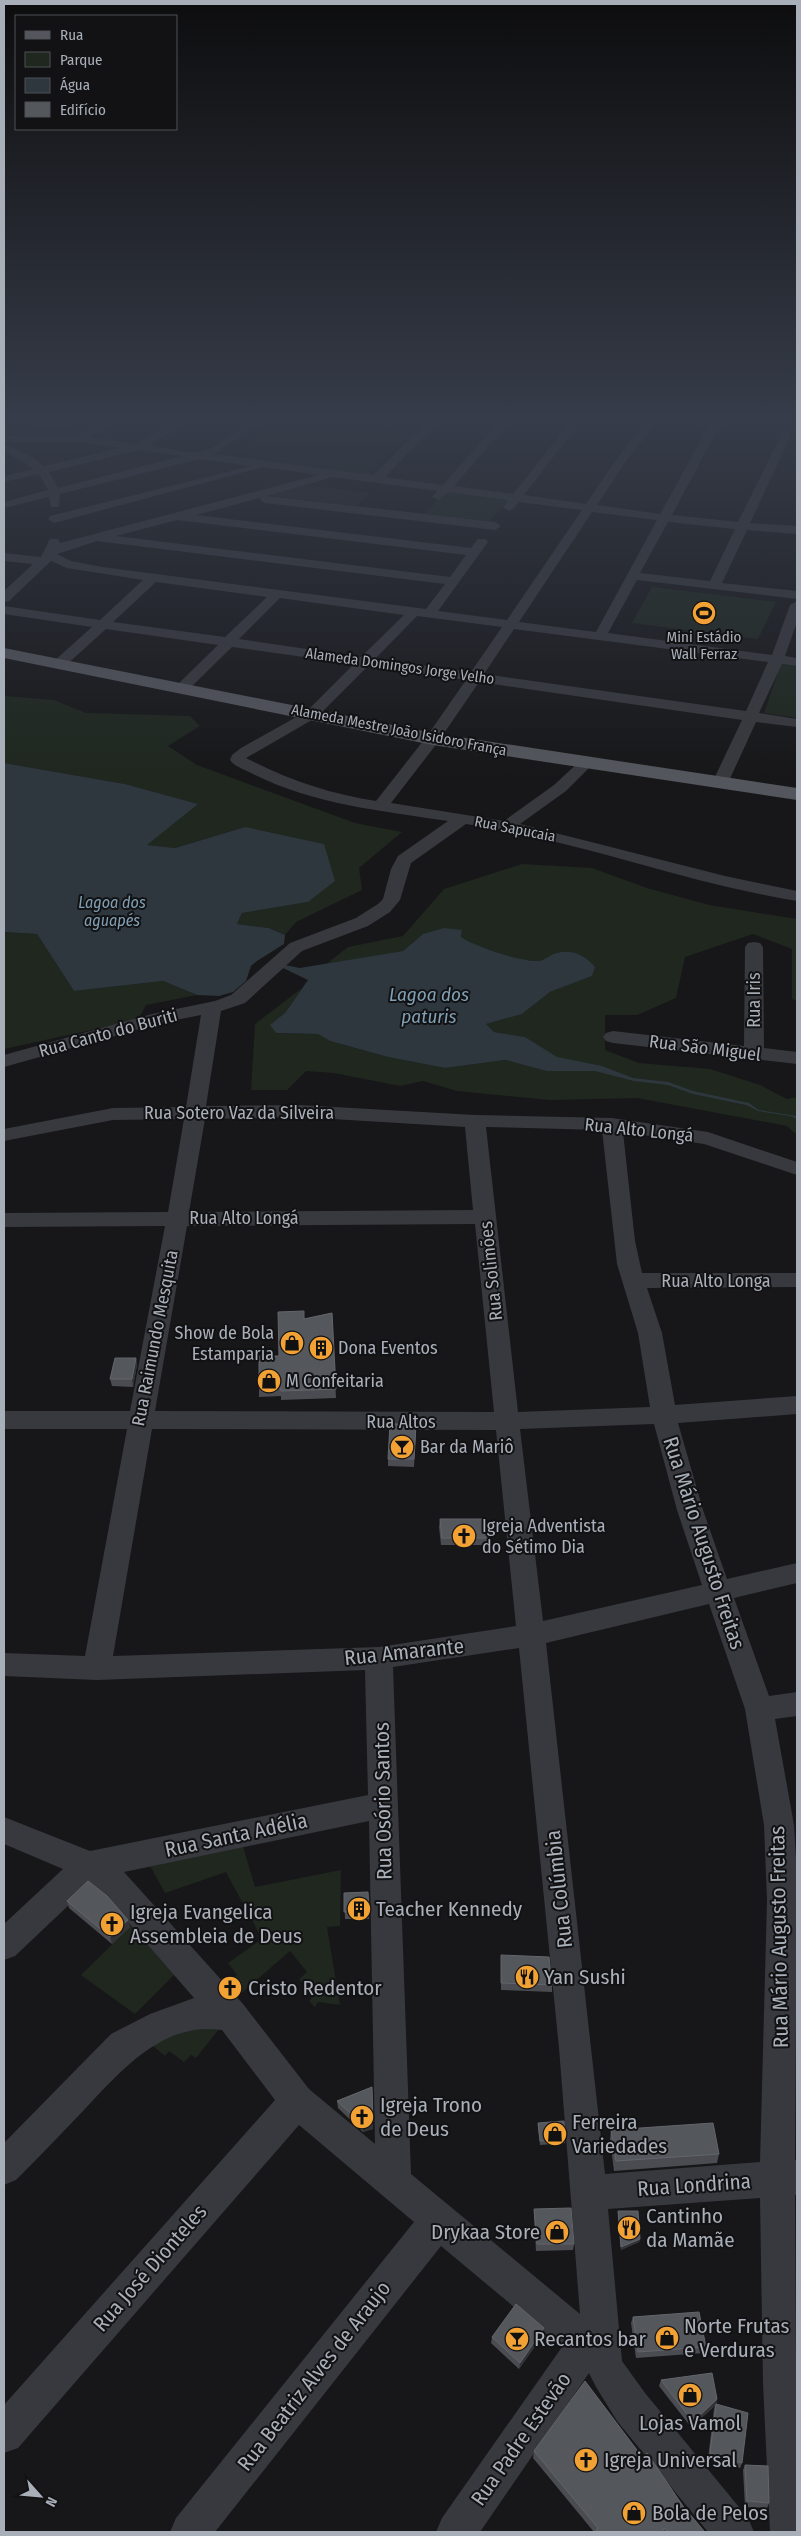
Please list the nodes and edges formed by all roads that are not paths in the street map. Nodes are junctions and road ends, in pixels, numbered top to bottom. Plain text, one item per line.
1 (51, 539) edge
2 (89, 539) edge
3 (104, 539) edge
4 (370, 539) edge
5 (485, 539) edge
6 (568, 539) edge
7 (652, 539) edge
8 (736, 539) edge
9 (475, 552) junction
10 (49, 555) junction
11 (4, 557) edge
12 (631, 576) junction
13 (152, 578) junction
14 (453, 580) junction
15 (714, 586) junction
16 (277, 594) junction
17 (797, 595) edge
18 (4, 598) edge
19 (797, 605) edge
20 (4, 610) edge
21 (414, 612) junction
22 (430, 614) junction
23 (102, 623) junction
24 (510, 624) junction
25 (600, 636) junction
26 (228, 643) junction
27 (4, 653) edge
28 (777, 659) junction
29 (364, 662) junction
30 (797, 662) edge
31 (58, 664) junction
32 (475, 676) junction
33 (181, 688) junction
34 (312, 714) junction
35 (752, 716) junction
36 (797, 723) edge
37 (433, 739) junction
38 (586, 763) junction
39 (720, 782) junction
40 (797, 794) edge
41 (381, 805) junction
42 (462, 819) junction
43 (507, 826) junction
44 (797, 896) edge
45 (754, 947) dead end
46 (212, 1007) junction
47 (613, 1037) dead end
48 (754, 1054) junction
49 (797, 1058) edge
50 (4, 1060) edge
51 (196, 1111) junction
52 (475, 1121) junction
53 (612, 1124) junction
54 (4, 1135) edge
55 (797, 1169) edge
56 (485, 1217) junction
57 (178, 1219) junction
58 (4, 1220) edge
59 (797, 1280) edge
60 (634, 1282) junction
61 (797, 1406) edge
62 (664, 1415) junction
63 (4, 1420) edge
64 (507, 1421) junction
65 (139, 1422) junction
66 (797, 1573) edge
67 (717, 1591) junction
68 (532, 1635) junction
69 (379, 1658) junction
70 (4, 1665) edge
71 (97, 1668) junction
72 (797, 1704) edge
73 (759, 1709) junction
74 (382, 1805) junction
75 (4, 1830) edge
76 (89, 1865) junction
77 (4, 1945) edge
78 (789, 1991) edge
79 (231, 2015) junction
80 (297, 2101) junction
81 (4, 2168) edge
82 (787, 2178) edge
83 (394, 2184) junction
84 (590, 2193) junction
85 (438, 2221) junction
86 (594, 2351) junction
87 (790, 2383) edge
88 (4, 2434) edge
89 (190, 2532) edge
90 (456, 2532) edge
91 (732, 2532) edge
92 (790, 2532) edge

1 - 10 street
2 - 10 street
3 - 14 street
4 - 9 street
5 - 9 street
6 - 24 street
7 - 12 street
8 - 15 street
9 - 14 street
10 - 11 street
10 - 13 street
10 - 18 street
12 - 15 street
12 - 25 street
13 - 16 street
13 - 23 street
14 - 22 street
15 - 17 street
16 - 21 street
16 - 26 street
19 - 28 street
20 - 23 street, Alameda Domingos Jorge Velho
21 - 22 street
21 - 29 street
22 - 24 street
23 - 26 street, Alameda Domingos Jorge Velho
23 - 31 street
24 - 25 street
24 - 32 street
25 - 28 street
26 - 29 street, Alameda Domingos Jorge Velho
26 - 33 street
27 - 31 main road, Alameda Mestre João Isidoro França
28 - 30 street
28 - 35 street
29 - 32 street, Alameda Domingos Jorge Velho
29 - 34 street
31 - 33 main road, Alameda Mestre João Isidoro França
32 - 35 street, Alameda Domingos Jorge Velho
32 - 37 street
33 - 34 main road, Alameda Mestre João Isidoro França
34 - 37 main road, Alameda Mestre João Isidoro França
34 - 41 street, Rua Sapucaia
35 - 36 street, Alameda Domingos Jorge Velho
35 - 39 street
37 - 38 main road, Alameda Mestre João Isidoro França
37 - 41 street
38 - 39 main road, Alameda Mestre João Isidoro França
38 - 43 street
39 - 40 main road, Alameda Mestre João Isidoro França
41 - 42 street, Rua Sapucaia
42 - 43 street, Rua Sapucaia
42 - 46 street, Rua Canto do Buriti
43 - 44 street, Rua Sapucaia
45 - 48 street, Rua Iris
46 - 50 street, Rua Canto do Buriti
46 - 51 street, Rua Raimundo Mesquita
47 - 48 street, Rua São Miguel
48 - 49 street, Rua São Miguel
51 - 52 street, Rua Sotero Vaz da Silveira
51 - 54 street, Rua Sotero Vaz da Silveira
51 - 57 street, Rua Raimundo Mesquita
52 - 53 street, Rua Alto Longá
52 - 56 street, Rua Solimões
53 - 55 street, Rua Alto Longá
53 - 60 street, Rua Mário Augusto Freitas
56 - 57 street, Rua Alto Longá
56 - 64 street, Rua Solimões
57 - 58 street, Rua Alto Longá
57 - 65 street, Rua Raimundo Mesquita
59 - 60 street, Rua Alto Longa
60 - 62 street, Rua Mário Augusto Freitas
61 - 62 street, Rua Altos
62 - 64 street, Rua Altos
62 - 67 street, Rua Mário Augusto Freitas
63 - 65 street, Rua Altos
64 - 65 street, Rua Altos
64 - 68 street, Rua Colúmbia
65 - 71 street, Rua Raimundo Mesquita
66 - 67 street, Rua Amarante
67 - 68 street, Rua Amarante
67 - 73 street, Rua Mário Augusto Freitas
68 - 69 street, Rua Amarante
68 - 84 street, Rua Colúmbia
69 - 71 street, Rua Amarante
69 - 74 street, Rua Osório Santos
70 - 71 street, Rua Amarante
72 - 73 street
73 - 78 street, Rua Mário Augusto Freitas
74 - 76 street, Rua Santa Adélia
74 - 83 street, Rua Osório Santos
75 - 76 street
76 - 77 street
76 - 79 street
78 - 82 street, Rua Mário Augusto Freitas
79 - 80 street
79 - 81 street
80 - 83 street
80 - 88 street, Rua José Dionteles
82 - 84 street, Rua Londrina
82 - 87 street, Rua Mário Augusto Freitas
83 - 85 street
84 - 86 street, Rua Colúmbia
85 - 86 street
85 - 89 street, Rua Beatriz Alves de Araujo
86 - 90 street, Rua Padre Estevão
86 - 91 street
87 - 92 street, Rua Mário Augusto Freitas

